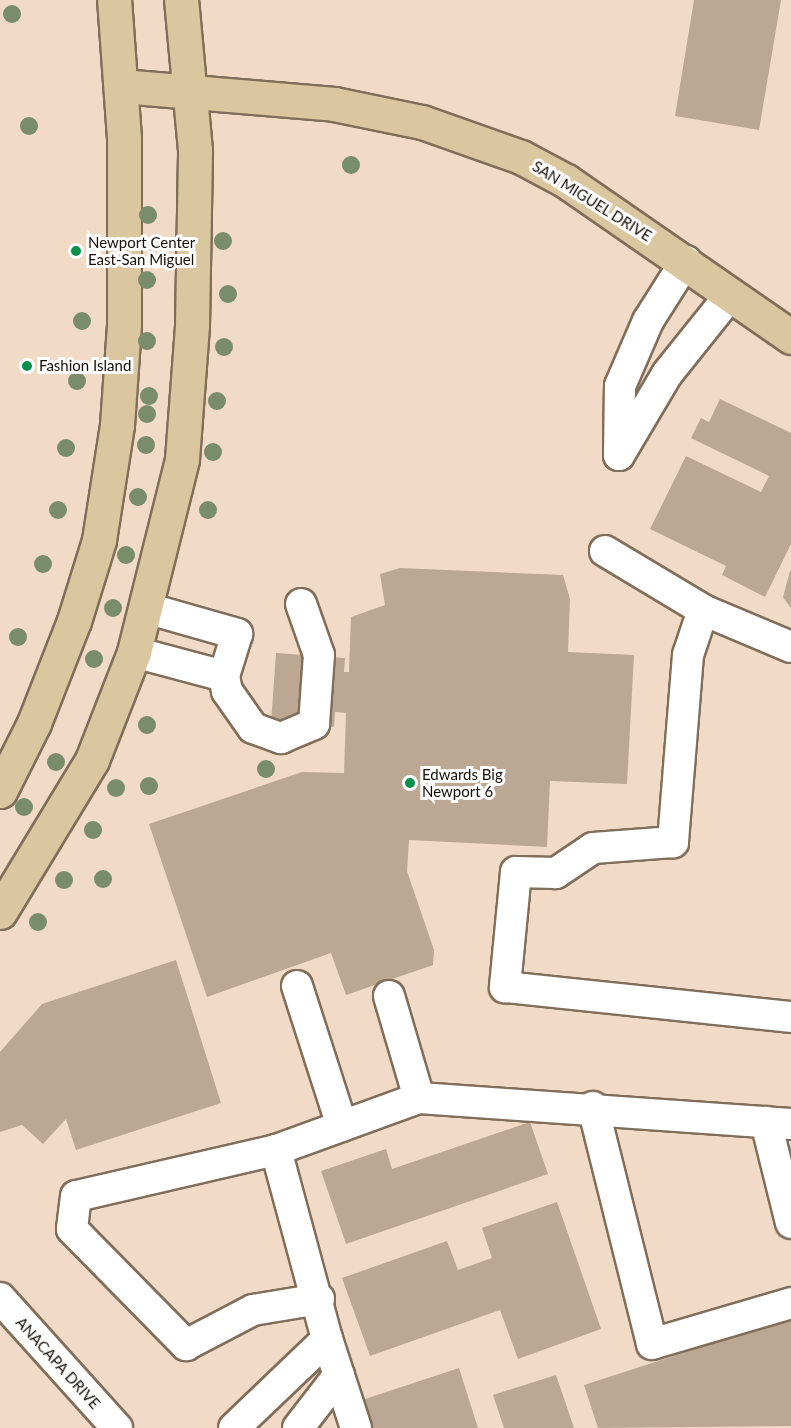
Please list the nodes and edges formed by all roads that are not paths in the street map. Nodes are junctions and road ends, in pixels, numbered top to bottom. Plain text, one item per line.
1 (114, 0) edge
2 (181, 0) edge
3 (121, 86) junction
4 (189, 90) junction
5 (686, 261) junction
6 (731, 294) junction
7 (791, 337) edge
8 (605, 551) dead end
9 (301, 604) dead end
10 (146, 608) junction
11 (703, 610) junction
12 (791, 647) edge
13 (134, 652) junction
14 (224, 676) junction
15 (0, 791) edge
16 (0, 912) edge
17 (297, 986) dead end
18 (389, 996) dead end
19 (791, 1017) edge
20 (419, 1098) junction
21 (593, 1107) junction
22 (778, 1123) edge
23 (342, 1126) junction
24 (276, 1150) junction
25 (791, 1223) edge
26 (0, 1298) edge
27 (319, 1299) junction
28 (791, 1303) edge
29 (327, 1339) junction
30 (339, 1375) junction
31 (117, 1428) edge
32 (234, 1428) edge
33 (297, 1428) edge
34 (356, 1428) edge

1 - 3 main road
2 - 4 main road
3 - 4 main road, SAN MIGUEL DRIVE
3 - 15 main road
4 - 5 main road, SAN MIGUEL DRIVE
4 - 10 main road
5 - 6 main road, SAN MIGUEL DRIVE
5 - 6 street
6 - 7 main road, SAN MIGUEL DRIVE
8 - 11 street
9 - 14 street
10 - 13 main road
10 - 14 street
11 - 12 street
11 - 19 street
13 - 14 street
13 - 16 main road
17 - 23 street
18 - 20 street
20 - 21 street
20 - 23 street
21 - 22 street
21 - 28 street
22 - 25 street
23 - 24 street
24 - 27 street
24 - 27 street
26 - 31 street, ANACAPA DRIVE
27 - 29 street
29 - 30 street
29 - 32 street
30 - 33 street
30 - 34 street

